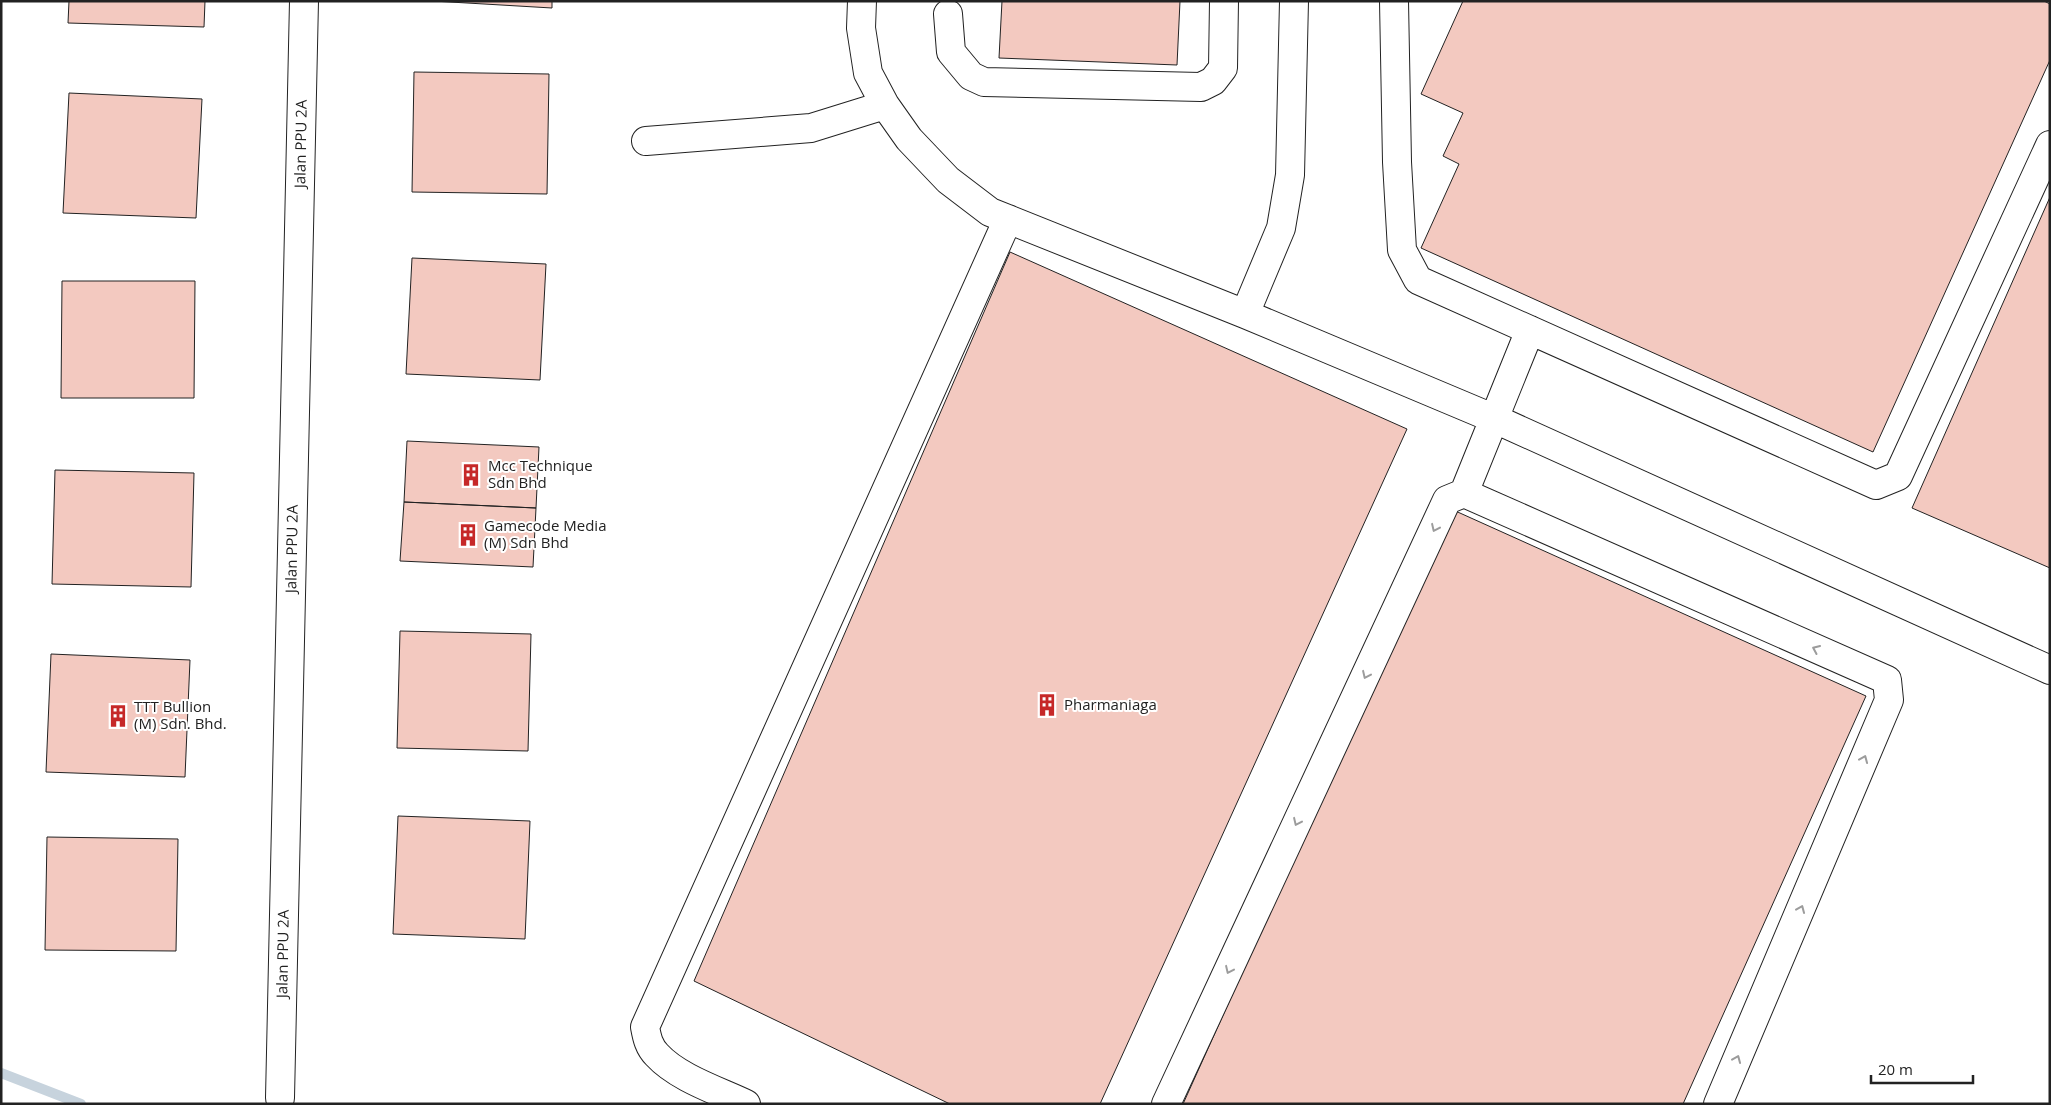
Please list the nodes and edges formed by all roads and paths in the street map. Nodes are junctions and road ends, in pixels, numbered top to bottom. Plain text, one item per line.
1 (304, 1) edge
2 (862, 1) edge
3 (1224, 1) edge
4 (1294, 1) edge
5 (1394, 1) edge
6 (948, 14) dead end
7 (885, 105) junction
8 (646, 141) dead end
9 (2050, 145) edge
10 (1008, 219) junction
11 (1245, 314) junction
12 (1530, 330) junction
13 (1495, 419) junction
14 (1464, 493) junction
15 (2050, 670) edge
16 (280, 1098) dead end
17 (746, 1104) edge
18 (1166, 1104) edge
19 (1718, 1104) edge

1 - 16 street, Jalan PPU 2A
2 - 7 street
3 - 6 street
4 - 11 street
5 - 12 street
7 - 8 street
7 - 10 street
9 - 12 street
10 - 11 street
10 - 17 street
11 - 13 street
12 - 13 street
13 - 14 street
13 - 15 street
14 -> 18 street
19 -> 14 street

